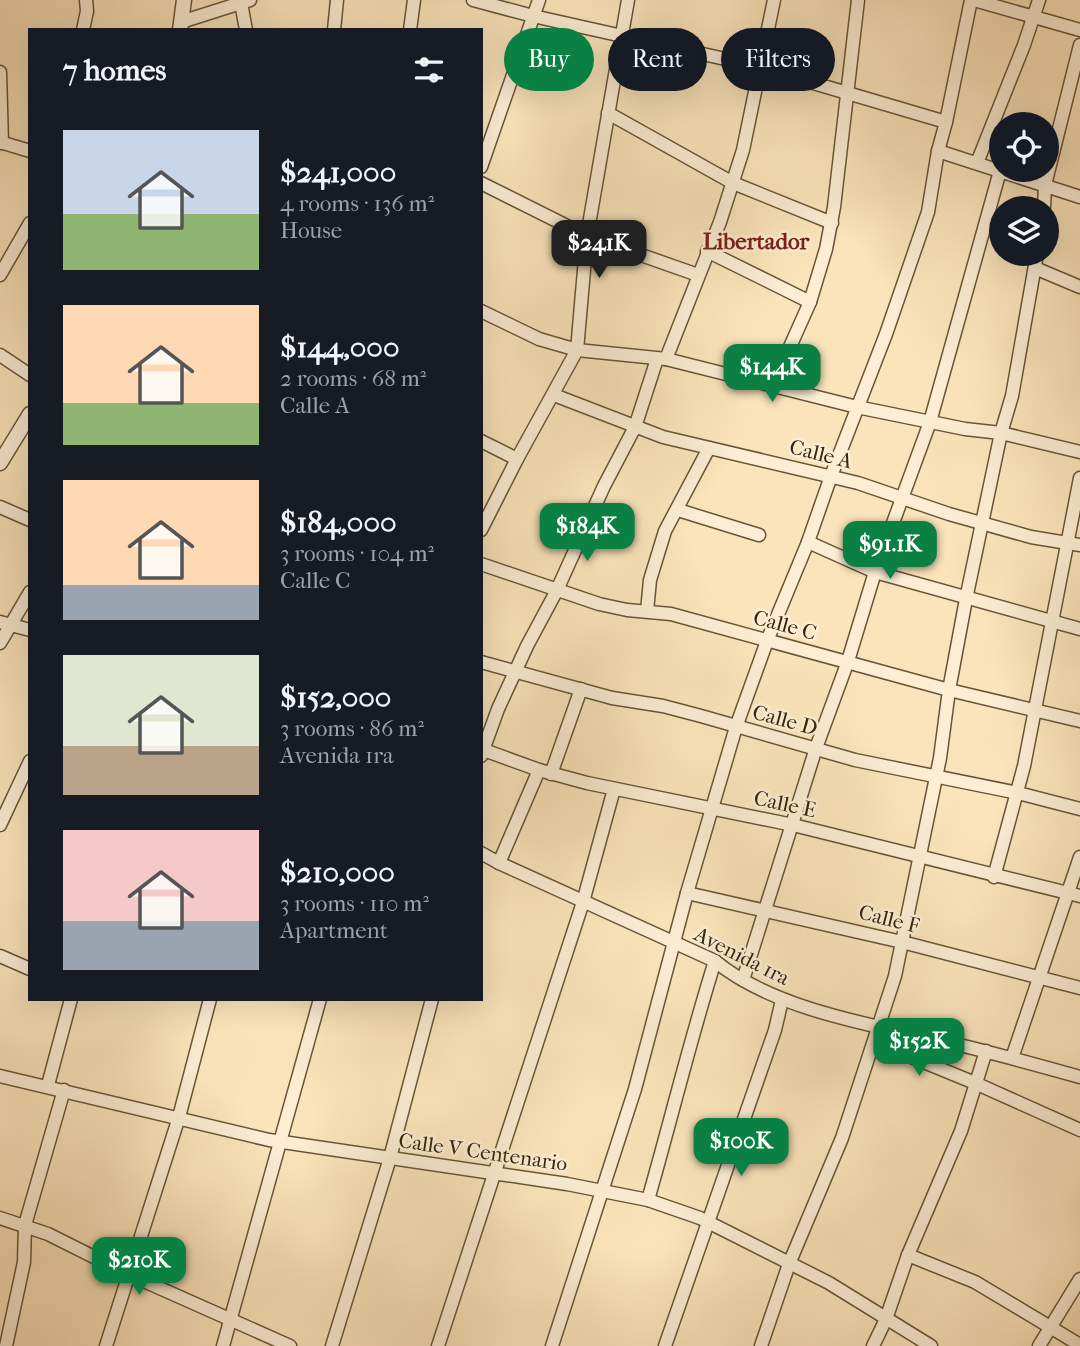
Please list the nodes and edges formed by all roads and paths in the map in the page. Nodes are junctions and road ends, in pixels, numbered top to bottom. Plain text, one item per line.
1 (86, 0) edge
2 (184, 0) edge
3 (337, 0) edge
4 (414, 0) edge
5 (473, 0) edge
6 (540, 0) edge
7 (628, 0) edge
8 (774, 0) edge
9 (858, 0) edge
10 (972, 0) edge
11 (1039, 0) edge
12 (246, 1) edge
13 (533, 16) junction
14 (1034, 17) junction
15 (181, 26) edge
16 (83, 28) edge
17 (246, 28) edge
18 (334, 28) edge
19 (410, 28) edge
20 (623, 28) edge
21 (769, 28) edge
22 (1080, 30) edge
23 (608, 33) edge
24 (1080, 45) edge
25 (0, 72) edge
26 (835, 89) edge
27 (612, 91) edge
28 (756, 91) edge
29 (847, 92) junction
30 (608, 113) junction
31 (946, 122) junction
32 (1, 143) edge
33 (28, 150) edge
34 (938, 151) junction
35 (483, 161) edge
36 (976, 163) junction
37 (989, 167) edge
38 (997, 182) edge
39 (1035, 182) edge
40 (733, 183) junction
41 (483, 184) edge
42 (1045, 185) junction
43 (1045, 196) edge
44 (1080, 197) edge
45 (832, 223) junction
46 (28, 226) edge
47 (587, 236) junction
48 (708, 251) junction
49 (1035, 268) joint
50 (0, 275) edge
51 (698, 275) junction
52 (1080, 287) edge
53 (810, 302) junction
54 (483, 312) edge
55 (577, 350) junction
56 (0, 355) edge
57 (662, 359) junction
58 (28, 374) edge
59 (772, 387) junction
60 (554, 395) junction
61 (857, 407) junction
62 (28, 417) edge
63 (930, 422) junction
64 (635, 426) junction
65 (1001, 433) junction
66 (483, 442) edge
67 (709, 448) junction
68 (1080, 453) edge
69 (517, 459) junction
70 (0, 463) edge
71 (831, 476) junction
72 (1080, 478) edge
73 (902, 499) junction
74 (0, 507) edge
75 (678, 510) junction
76 (28, 519) edge
77 (983, 523) junction
78 (483, 526) edge
79 (759, 535) dead end
80 (808, 542) junction
81 (1074, 544) edge
82 (483, 565) edge
83 (875, 572) junction
84 (557, 590) junction
85 (28, 594) edge
86 (966, 599) junction
87 (647, 611) junction
88 (6, 622) edge
89 (1051, 622) junction
90 (1080, 629) edge
91 (28, 630) edge
92 (767, 641) junction
93 (0, 643) edge
94 (848, 661) junction
95 (483, 663) edge
96 (516, 671) junction
97 (581, 689) junction
98 (949, 690) junction
99 (1034, 711) junction
100 (1080, 721) edge
101 (736, 727) junction
102 (816, 748) junction
103 (483, 749) edge
104 (483, 752) edge
105 (28, 765) edge
106 (545, 772) junction
107 (935, 776) junction
108 (614, 789) junction
109 (1018, 793) junction
110 (713, 808) junction
111 (1080, 809) edge
112 (0, 825) edge
113 (793, 825) junction
114 (483, 854) edge
115 (920, 857) junction
116 (1080, 857) edge
117 (499, 863) junction
118 (994, 877) junction
119 (1067, 892) junction
120 (687, 893) junction
121 (1080, 896) edge
122 (583, 902) junction
123 (766, 909) junction
124 (902, 942) junction
125 (674, 943) junction
126 (0, 956) edge
127 (715, 961) junction
128 (28, 968) edge
129 (1039, 976) junction
130 (743, 980) junction
131 (1080, 988) edge
132 (782, 1000) junction
133 (70, 1001) edge
134 (209, 1001) edge
135 (319, 1001) edge
136 (431, 1001) edge
137 (879, 1027) junction
138 (875, 1042) junction
139 (986, 1051) junction
140 (1012, 1058) junction
141 (0, 1076) edge
142 (1080, 1077) edge
143 (975, 1083) junction
144 (48, 1085) junction
145 (64, 1090) junction
146 (179, 1117) junction
147 (1080, 1130) edge
148 (280, 1140) junction
149 (390, 1158) junction
150 (494, 1173) junction
151 (603, 1190) junction
152 (648, 1200) junction
153 (0, 1218) edge
154 (708, 1222) junction
155 (25, 1225) junction
156 (908, 1255) junction
157 (789, 1264) junction
158 (128, 1274) junction
159 (1080, 1279) edge
160 (232, 1319) junction
161 (886, 1319) junction
162 (1050, 1326) junction
163 (1080, 1345) edge
164 (6, 1346) edge
165 (106, 1346) edge
166 (223, 1346) edge
167 (290, 1346) edge
168 (332, 1346) edge
169 (438, 1346) edge
170 (552, 1346) edge
171 (665, 1346) edge
172 (761, 1346) edge
173 (873, 1346) edge
174 (931, 1346) edge
175 (1039, 1346) edge

1 - 16 street
2 - 15 street
3 - 18 street
4 - 19 street
5 - 13 street
6 - 13 street
7 - 20 street
8 - 21 street
9 - 29 street
10 - 14 street
10 - 31 street
11 - 14 street
12 - 15 street
12 - 17 street
13 - 23 street
13 - 35 street
14 - 22 street
14 - 36 street
24 - 42 street
25 - 32 street
26 - 29 street
27 - 30 street
28 - 40 street
29 - 31 street
29 - 45 street
30 - 40 street
30 - 47 street
31 - 34 street
32 - 33 street
34 - 36 street
34 - 61 street
36 - 37 street
38 - 63 street
39 - 42 street
40 - 45 street
40 - 48 street
41 - 47 street
42 - 43 street
42 - 44 street
45 - 53 street
46 - 50 street
47 - 51 street
47 - 55 street
48 - 51 street
48 - 53 street
49 - 52 street
49 - 65 street
51 - 57 street
53 - 59 street
54 - 55 street
55 - 57 street
55 - 60 street
56 - 58 street
57 - 59 street
57 - 64 street
59 - 61 street
60 - 64 street, Calle A
60 - 69 street
61 - 63 street
61 - 71 street
62 - 70 street
63 - 65 street
63 - 73 street
64 - 67 street, Calle A
64 - 84 street
65 - 68 street
65 - 77 street
66 - 69 street
67 - 71 street, Calle A
67 - 75 street
69 - 78 street
71 - 73 street, Calle A
71 - 80 street
72 - 81 street
73 - 77 street, Calle A
73 - 83 street
74 - 76 street
75 - 79 street
75 - 87 street
77 - 81 street, Calle A
77 - 86 street
80 - 83 street
80 - 92 street
81 - 89 street
82 - 84 street, Calle C
83 - 86 street
83 - 94 street
84 - 87 street, Calle C
84 - 96 street
85 - 88 street
86 - 89 street
86 - 98 street
87 - 92 street, Calle C
88 - 91 street
88 - 93 street
89 - 90 street
89 - 99 street
92 - 94 street, Calle C
92 - 101 street
94 - 98 street, Calle C
94 - 102 street
95 - 96 street, Calle D
96 - 97 street, Calle D
96 - 103 street
97 - 101 street, Calle D
97 - 106 street
98 - 99 street, Calle C
98 - 107 street
99 - 100 street, Calle C
99 - 109 street
101 - 102 street, Calle D
101 - 110 street
102 - 107 street, Calle D
102 - 113 street
104 - 106 street, Calle E
105 - 112 street
106 - 108 street, Calle E
106 - 117 street
107 - 109 street, Calle D
107 - 115 street
108 - 110 street, Calle E
108 - 122 street
109 - 111 street, Calle D
109 - 118 street
110 - 113 street, Calle E
110 - 120 street
113 - 115 street, Calle E
113 - 123 street
114 - 117 street, Avenida 1ra
115 - 118 street, Calle E
115 - 124 street
116 - 119 street
117 - 122 street, Avenida 1ra
118 - 119 street, Calle E
119 - 121 street, Calle E
119 - 129 street
120 - 123 street, Calle F
120 - 125 street
122 - 125 street, Avenida 1ra
122 - 150 street
123 - 124 street, Calle F
123 - 130 street
124 - 129 street, Calle F
124 - 137 street
125 - 127 street, Avenida 1ra
125 - 151 street
126 - 128 street
127 - 130 street, Avenida 1ra
127 - 152 street
129 - 131 street, Calle F
129 - 140 street
130 - 132 street, Avenida 1ra
132 - 137 street, Avenida 1ra
132 - 154 street
133 - 144 street
134 - 146 street
135 - 148 street
136 - 149 street
137 - 138 street
137 - 139 street, Avenida 1ra
138 - 143 street
138 - 157 street
139 - 140 street, Avenida 1ra
139 - 143 street
140 - 142 street, Avenida 1ra
141 - 144 street, Calle V Centenario
143 - 147 street
143 - 156 street
144 - 145 street, Calle V Centenario
145 - 146 street, Calle V Centenario
145 - 155 street
146 - 148 street, Calle V Centenario
146 - 158 street
148 - 149 street, Calle V Centenario
148 - 160 street
149 - 150 street, Calle V Centenario
149 - 168 street
150 - 151 street, Calle V Centenario
150 - 169 street
151 - 152 street, Calle V Centenario
151 - 170 street
152 - 154 street, Calle V Centenario
153 - 155 street
154 - 157 street, Calle V Centenario
154 - 171 street
155 - 158 street
155 - 164 street
156 - 161 street
156 - 162 street
157 - 161 street, Calle V Centenario
157 - 172 street
158 - 160 street
158 - 165 street
159 - 162 street
160 - 166 street
160 - 167 street
161 - 173 street
161 - 174 street, Calle V Centenario
162 - 163 street
162 - 175 street

